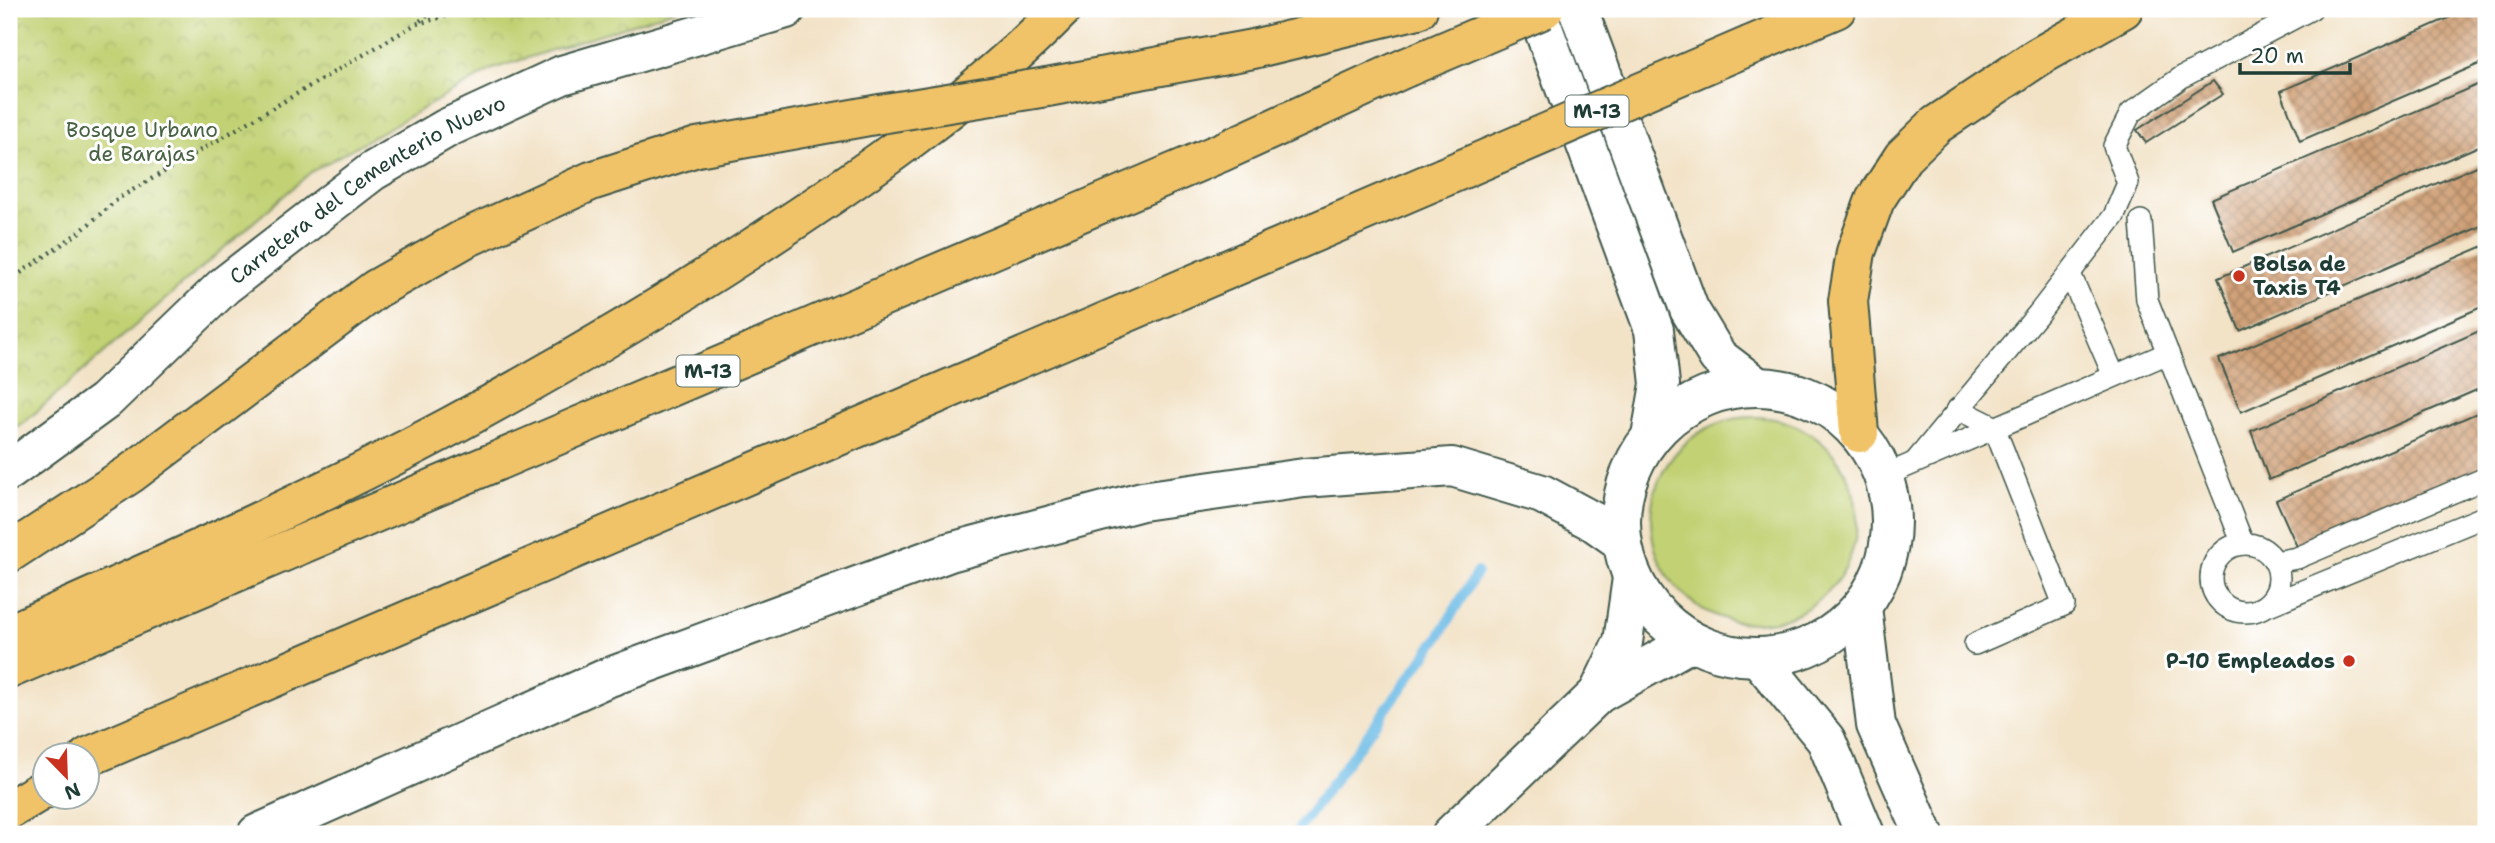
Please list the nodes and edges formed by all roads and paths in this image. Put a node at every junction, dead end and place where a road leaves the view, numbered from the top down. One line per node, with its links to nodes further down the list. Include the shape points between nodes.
1 (436, 9): 12 (path)
2 (473, 9): 12 (path)
3 (786, 9): 24 (street, Carretera del Cementerio Nuevo, via 562,75 447,128 383,165 224,286 105,401)
4 (1062, 9): 34 (highway, via 1026,46 820,204 638,322 449,427 251,525)
5 (1536, 9): 22 (street, via 1654,330 1660,384)
6 (1544, 9): 38 (highway, M-13, bridge, via 1222,152)
7 (1578, 9): 18 (street, via 1689,309 1718,357)
8 (1836, 9): 40 (highway, M-13, bridge)
9 (2123, 9): 21 (highway, via 2038,57 1936,125 1903,157 1875,200 1856,252 1848,301)
10 (2311, 9): 14 (lane, via 2182,77 2131,113 2114,146 2128,183 2114,216)
11 (1402, 13): 29 (highway, bridge, via 1253,49 698,147 591,181 464,239 376,289 130,474)
12 (416, 24): 15 (path, via 119,198 82,231)
13 (2141, 221): 16 (lane, via 2147,300)
14 (2070, 274): 17 (lane); 19 (lane)
15 (9, 281)
16 (2168, 353): 17 (lane); 28 (lane)
17 (2113, 376): 20 (lane)
18 (1756, 386): 21 (street, via 1795,392 1830,408); 22 (street, via 1717,392 1681,409)
19 (1958, 409): 20 (lane); 23 (lane)
20 (1994, 427): 23 (lane); 36 (lane, via 2064,605)
21 (1859, 433): 23 (street)
22 (1651, 436): 27 (street, via 1631,468 1621,503)
23 (1900, 468): 32 (street, via 1884,566)
24 (9, 471)
25 (2486, 478): 30 (lane, via 2297,558)
26 (2486, 516): 33 (lane)
27 (1621, 541): 31 (street); 45 (street, via 1542,494 1452,467 1304,478 1142,502 950,552 604,679)
28 (2243, 544): 30 (lane, via 2255,545); 33 (lane, via 2229,548 2215,563 2213,589 2231,609)
29 (9, 553)
30 (2275, 562): 33 (lane, via 2279,583 2274,596)
31 (1632, 578): 35 (street, via 1647,604); 39 (street, via 1623,642)
32 (1862, 607): 37 (street, via 1816,644); 48 (street, via 1876,725)
33 (2254, 611)
34 (9, 634)
35 (1691, 642): 37 (street, via 1724,654); 39 (street)
36 (1975, 644)
37 (1758, 657): 47 (street, via 1826,740)
38 (9, 669)
39 (1598, 694): 46 (street)
40 (102, 753)
41 (32, 777): 42 (highway)
42 (9, 785)
43 (32, 796): 44 (highway)
44 (9, 810)
45 (257, 834)
46 (1452, 834)
47 (1865, 834)
48 (1924, 834)

